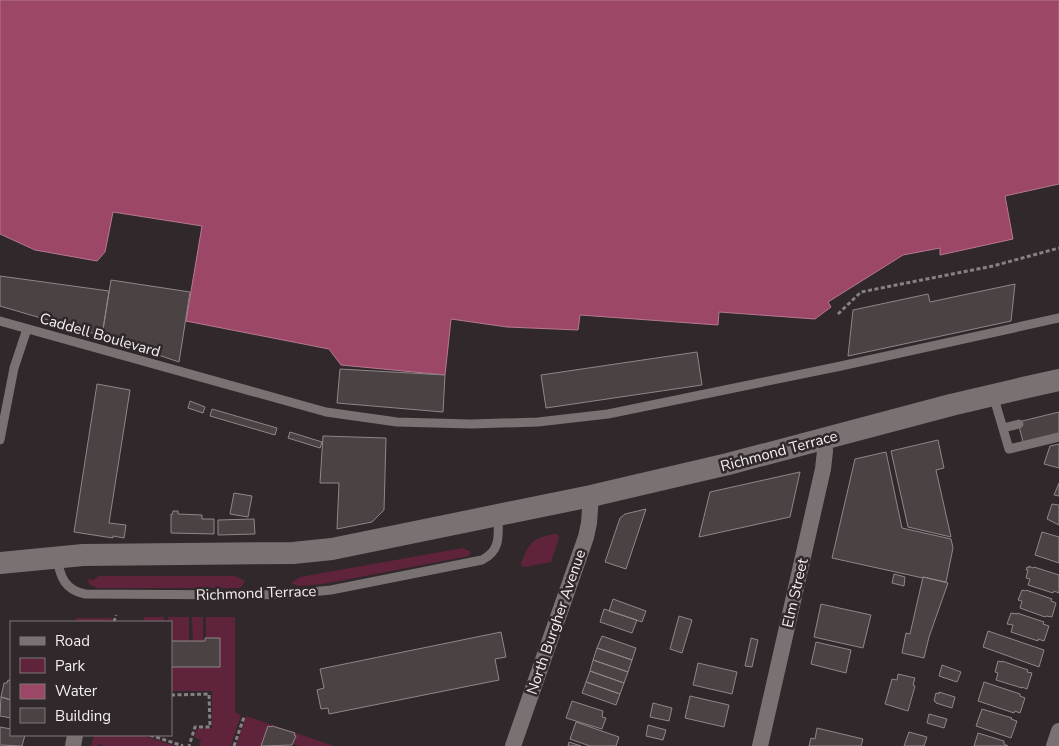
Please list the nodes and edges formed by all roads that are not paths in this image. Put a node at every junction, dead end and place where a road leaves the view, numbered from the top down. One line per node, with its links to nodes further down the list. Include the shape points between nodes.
1 (1059, 318): 3 (lane, Caddell Boulevard, via 608,414 533,422 471,424 397,422 326,412)
2 (0, 321): 3 (lane, Caddell Boulevard)
3 (27, 329): 10 (lane, via 14,368)
4 (1059, 380): 5 (main road, Richmond Terrace)
5 (993, 394): 7 (lane); 9 (main road, Richmond Terrace)
6 (1019, 424): 7 (lane)
7 (1003, 428): 8 (lane, via 1009,449)
8 (1059, 437)
9 (824, 439): 11 (main road, Richmond Terrace); 17 (street, Elm Street, via 823,469)
10 (0, 440)
11 (591, 496): 12 (main road, Richmond Terrace); 16 (street, North Burgher Avenue, via 586,537)
12 (498, 515): 13 (main road, Richmond Terrace, via 310,552 109,554); 13 (lane, Richmond Terrace, via 497,544 482,560 312,592 85,594 65,583)
13 (57, 558): 14 (main road, Richmond Terrace)
14 (0, 563)
15 (1059, 730): 18 (street)
16 (513, 746)
17 (760, 746)
18 (1054, 746)

